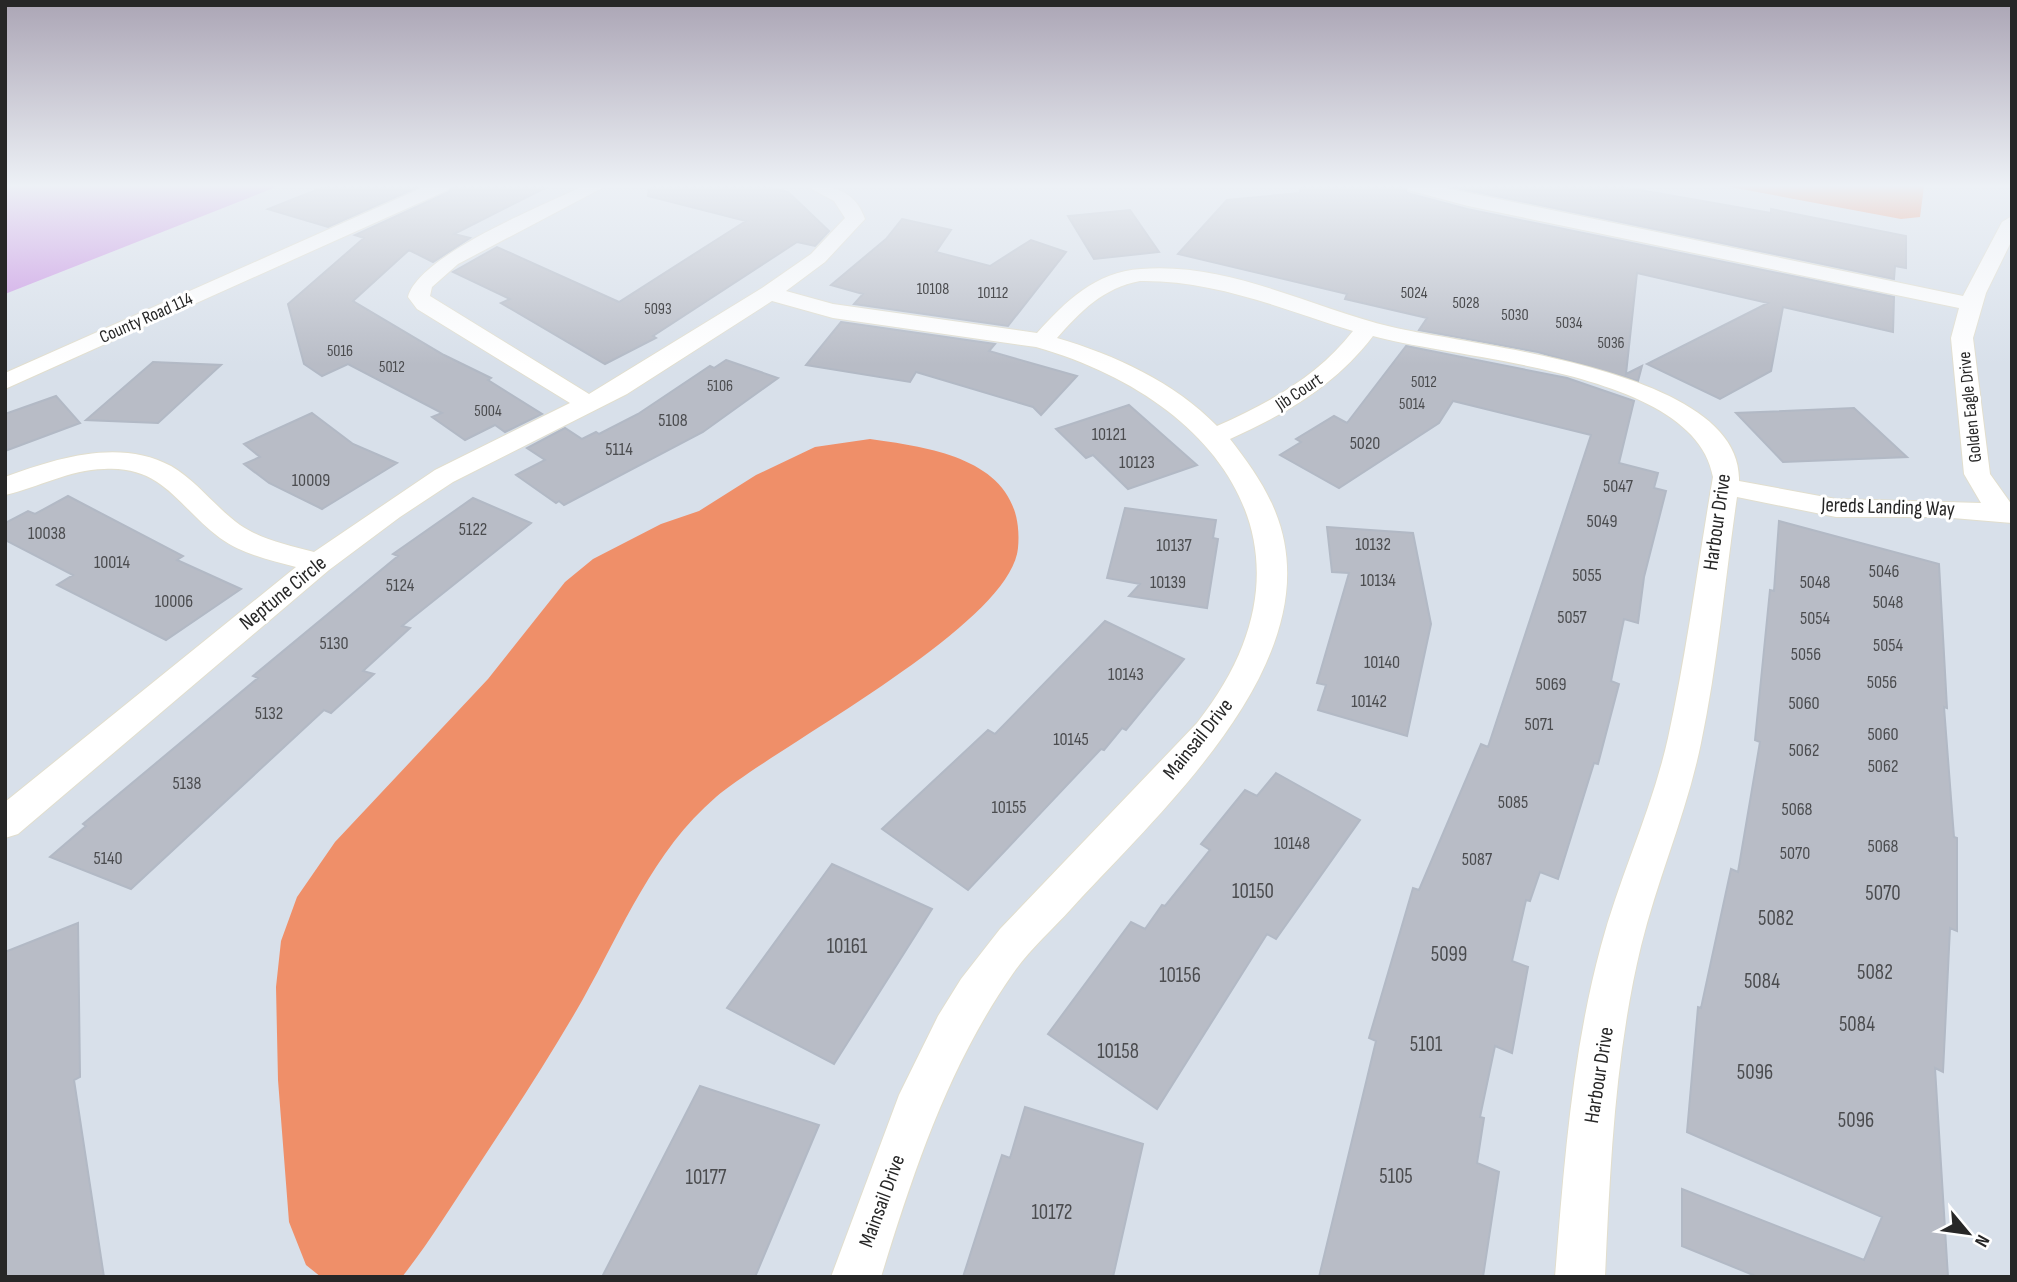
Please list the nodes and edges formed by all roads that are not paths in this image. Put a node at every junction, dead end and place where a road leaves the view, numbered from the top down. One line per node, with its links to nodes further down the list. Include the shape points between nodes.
1 (308, 246): 10 (street, County Road 114)
2 (478, 246): 11 (street, via 451,260 422,285 419,297)
3 (830, 246): 6 (street, Neptune Circle)
4 (1690, 246): 7 (street)
5 (2000, 246): 7 (street, Golden Eagle Drive)
6 (770, 293): 9 (street, Mainsail Drive, via 833,311); 11 (street, Neptune Circle)
7 (1972, 304): 15 (street, Golden Eagle Drive, via 1962,338 1977,474)
8 (1367, 328): 9 (street, Harbour Drive, via 1214,282 1159,274 1123,278 1092,290); 12 (street, Jib Court, via 1339,363 1300,395); 13 (street, Harbour Drive, via 1591,375 1644,393 1674,407 1714,441 1724,459)
9 (1042, 341): 12 (street, Mainsail Drive, via 1103,362 1160,391)
10 (5, 382)
11 (589, 404): 16 (street, Neptune Circle, via 444,476)
12 (1216, 436): 18 (street, Mainsail Drive, via 1259,501 1270,539 1271,581 1265,622 1250,663 1224,712 1201,741 1001,957 966,1010 931,1077 882,1195)
13 (1724, 486): 15 (street, Jereds Landing Way, via 1836,508); 19 (street, Harbour Drive, via 1685,738 1621,946 1600,1057 1588,1143)
14 (5, 487): 16 (street, via 71,465 139,462 161,471 243,540)
15 (2006, 513)
16 (319, 562): 17 (street, Neptune Circle)
17 (5, 823)
18 (856, 1277)
19 (1580, 1277)

